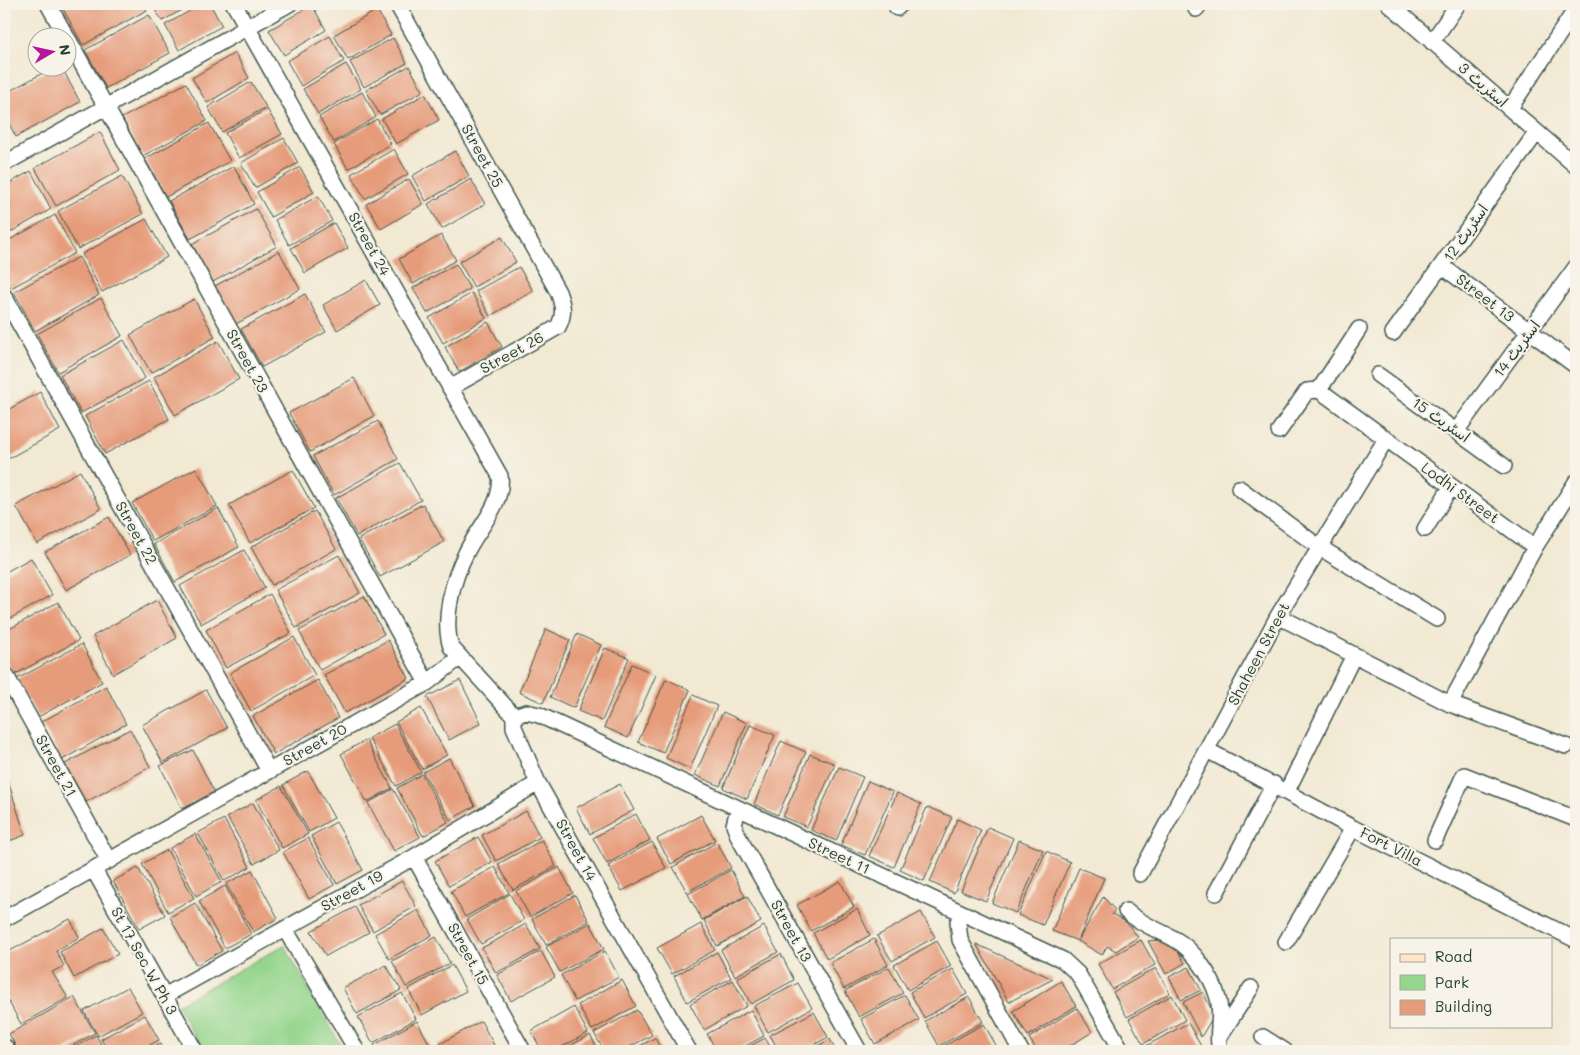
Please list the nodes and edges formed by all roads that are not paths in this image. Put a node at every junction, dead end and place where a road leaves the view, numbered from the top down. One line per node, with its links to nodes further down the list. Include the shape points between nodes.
1 (48, 4): 9 (street, Street 23)
2 (234, 4): 8 (street, Street 24)
3 (289, 4): 8 (street)
4 (397, 4): 20 (street, Street 25, via 558,292)
5 (1390, 4): 10 (street, اسٹریٹ 3)
6 (1458, 4): 10 (street)
7 (1576, 9): 13 (street)
8 (247, 27): 12 (street); 26 (street, Street 24)
9 (61, 28)
10 (1432, 42): 13 (street, اسٹریٹ 3)
11 (78, 58): 12 (street, Street 23)
12 (105, 106): 15 (street); 44 (street, Street 23)
13 (1510, 108): 14 (street, اسٹریٹ 3)
14 (1537, 132): 16 (street, اسٹریٹ 3); 17 (street, اسٹریٹ 12)
15 (4, 164)
16 (1576, 166)
17 (1442, 266): 22 (street, Street 13); 23 (street, اسٹریٹ 12)
18 (1576, 267): 22 (street, اسٹریٹ 14)
19 (4, 296): 49 (street, Street 22)
20 (564, 310): 26 (street, Street 26, via 558,327)
21 (1359, 328): 27 (street)
22 (1530, 332): 24 (street, Street 13); 28 (street, اسٹریٹ 14)
23 (1393, 333)
24 (1576, 366)
25 (1378, 375): 28 (street, اسٹریٹ 15)
26 (450, 388): 42 (street, Street 24, via 500,476 501,484 499,496 466,552 454,586 448,637)
27 (1319, 390): 29 (street, via 1307,390); 30 (street, Lodhi Street)
28 (1457, 430): 31 (street, اسٹریٹ 15)
29 (1279, 431)
30 (1386, 439): 33 (street, Lodhi Street); 37 (street, Shaheen Street)
31 (1504, 466)
32 (1576, 482): 35 (street)
33 (1452, 487): 36 (street); 38 (street, Lodhi Street)
34 (1239, 488): 37 (street)
35 (1570, 503): 38 (street)
36 (1426, 529)
37 (1319, 547): 39 (street, Shaheen Street); 40 (street)
38 (1535, 547): 45 (street)
39 (1278, 616): 41 (street); 48 (street, Shaheen Street)
40 (1437, 619)
41 (1354, 655): 45 (street); 51 (street)
42 (459, 658): 44 (street, Street 20); 46 (street)
43 (4, 672): 57 (street, Street 21)
44 (427, 683): 49 (street, Street 20)
45 (1450, 704): 47 (street)
46 (514, 716): 50 (street, Street 14, via 514,727); 52 (street, Street 11, via 526,712 539,715)
47 (1566, 746)
48 (1207, 750): 51 (street, Fort Villa); 59 (street, Shaheen Street)
49 (269, 771): 57 (street, Street 20)
50 (538, 783): 56 (street, Street 19); 74 (street, Street 14)
51 (1280, 788): 54 (street, Fort Villa); 60 (street)
52 (738, 809): 62 (street, Street 11); 75 (street, Street 13, via 734,825 739,838)
53 (1576, 819): 55 (street, via 1464,774)
54 (1353, 828): 65 (street, Fort Villa); 66 (street)
55 (1435, 840)
56 (414, 857): 64 (street, Street 19); 73 (street, Street 15)
57 (108, 861): 58 (street, Street 20)
58 (94, 870): 63 (street, Street 20); 68 (street, St 17 Sec W Ph 3)
59 (1140, 874)
60 (1216, 893)
61 (1126, 911): 70 (street, via 1138,922 1178,941 1208,972 1221,1012)
62 (962, 913): 76 (street, via 958,922 960,940); 77 (street, Street 11, via 1071,966)
63 (4, 919)
64 (286, 929): 68 (street, Street 19); 72 (street)
65 (1576, 940)
66 (1286, 942)
67 (1251, 988): 70 (street)
68 (164, 996): 71 (street, St 17 Sec W Ph 3)
69 (1263, 1037): 78 (street)
70 (1219, 1045)
71 (195, 1051)
72 (357, 1051)
73 (523, 1051)
74 (689, 1051)
75 (859, 1051)
76 (1021, 1051)
77 (1122, 1051)
78 (1286, 1051)

